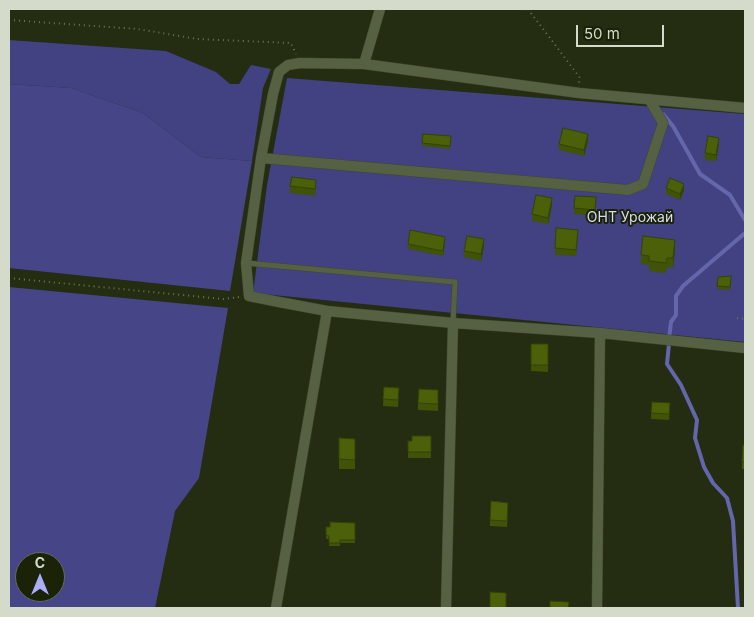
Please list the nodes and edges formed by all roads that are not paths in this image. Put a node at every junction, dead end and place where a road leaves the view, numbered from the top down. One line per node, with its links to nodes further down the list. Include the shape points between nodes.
1 (380, 9): 2 (street)
2 (364, 64): 3 (street); 5 (street, via 300,63 288,65 279,72)
3 (649, 99): 4 (street); 5 (street, via 663,123 643,184 628,190)
4 (745, 108)
5 (261, 158): 6 (street)
6 (246, 263): 7 (street, via 249,296); 8 (lane, via 455,282)
7 (327, 311): 8 (street); 11 (street)
8 (453, 323): 9 (street); 12 (street)
9 (600, 333): 10 (street); 13 (street)
10 (745, 348)
11 (276, 608)
12 (446, 608)
13 (597, 608)

